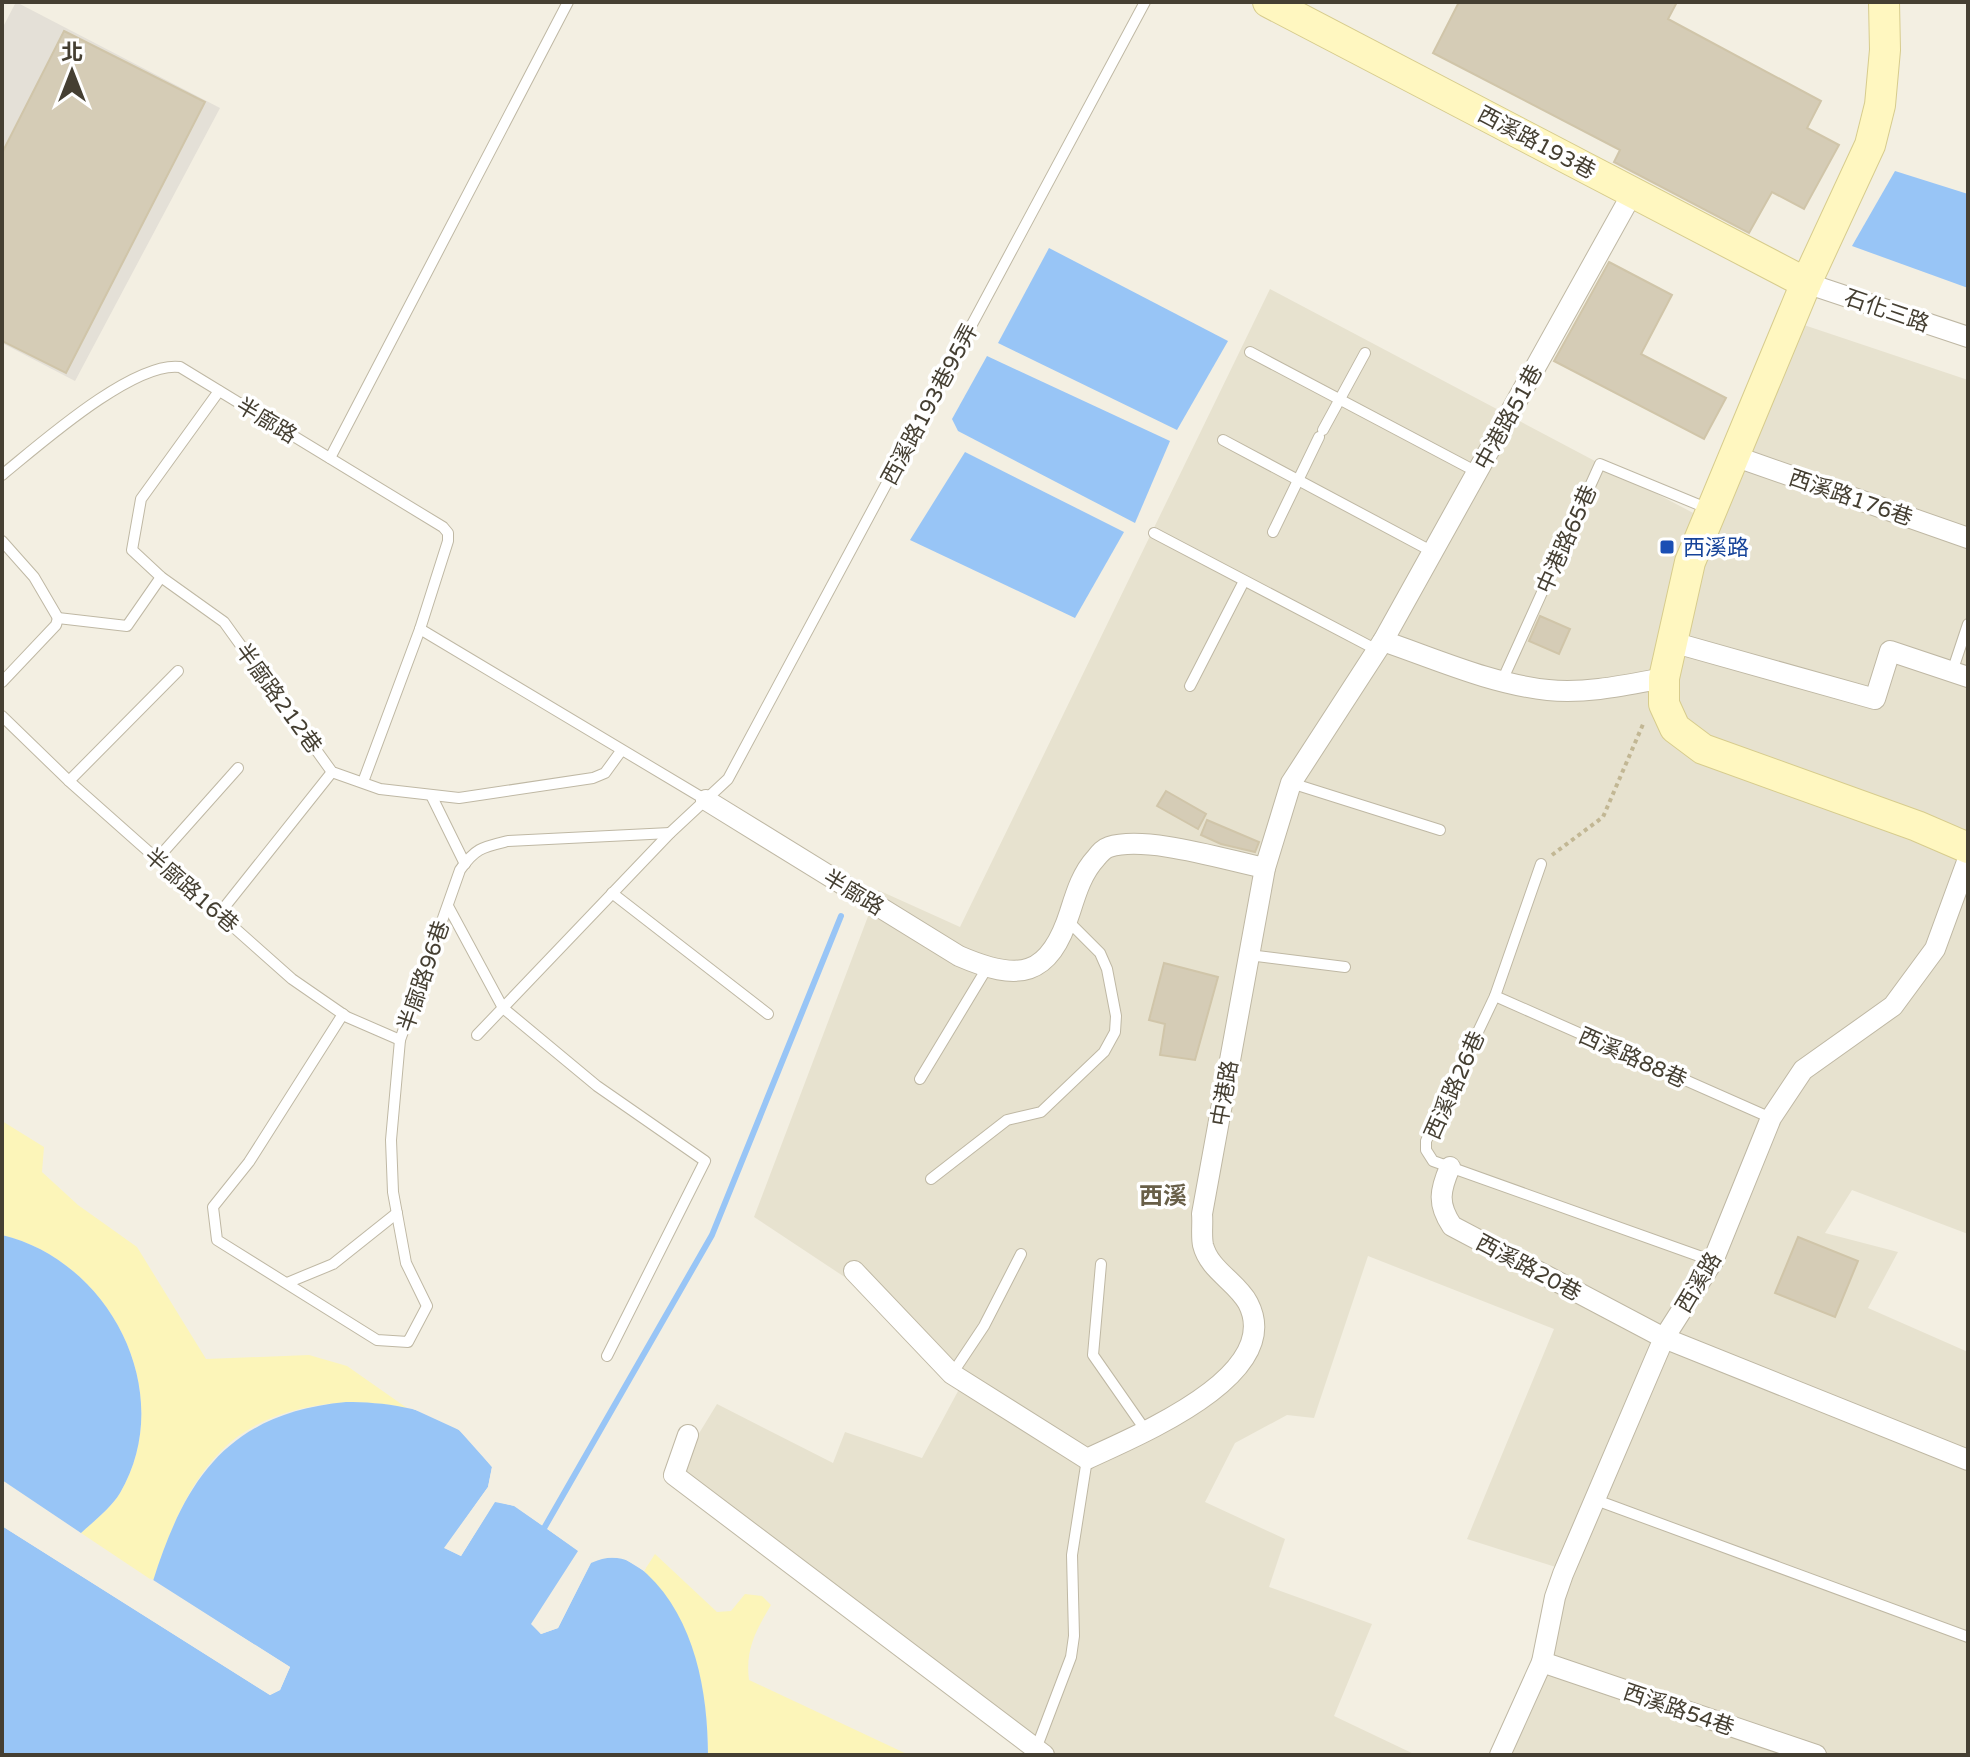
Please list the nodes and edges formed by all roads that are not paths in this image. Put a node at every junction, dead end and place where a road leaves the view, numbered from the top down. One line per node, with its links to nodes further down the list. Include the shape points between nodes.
1 (568, 2): 14 (lane)
2 (1145, 2): 45 (lane, 西溪路193巷95弄, via 728,779)
3 (1268, 2): 5 (street, 西溪路193巷)
4 (1884, 2): 6 (street, via 1880,105 1870,145)
5 (1633, 192): 6 (street, 西溪路193巷); 15 (street, 中港路51巷)
6 (1806, 283): 7 (street, 石化三路); 13 (street)
7 (1968, 337)
8 (1250, 352): 11 (lane)
9 (1365, 353): 11 (lane)
10 (219, 391): 14 (lane, 半廍路); 16 (lane, 半廍路, via 180,367 159,367 72,417); 24 (lane, 半廍路212巷, via 141,499 132,550)
11 (1339, 399): 15 (lane); 17 (lane)
12 (1223, 440): 17 (lane)
13 (1734, 456): 18 (street); 21 (street, 西溪路176巷)
14 (330, 458): 28 (lane, 半廍路, via 448,533)
15 (1477, 472): 23 (street, 中港路51巷)
16 (2, 475)
17 (1298, 480): 19 (lane); 23 (lane)
18 (1711, 510): 29 (street, via 1690,562); 34 (lane, 中港路65巷, via 1600,464)
19 (1273, 532)
20 (1154, 533): 25 (lane)
21 (1968, 538)
22 (2, 541): 26 (lane, via 34,577)
23 (1433, 552): 30 (street, 中港路51巷)
24 (161, 577): 26 (lane, via 127,626); 40 (lane, 半廍路212巷, via 224,622)
25 (1244, 581): 30 (lane); 36 (lane)
26 (58, 618): 35 (lane)
27 (1968, 624): 32 (lane)
28 (420, 629): 38 (lane, 半廍路); 42 (lane, 半廍路)
29 (1672, 642): 32 (street, via 1875,699 1890,651); 33 (street)
30 (1380, 645): 34 (street); 43 (street, 中港路)
31 (178, 671): 41 (lane)
32 (1960, 675)
33 (1664, 678): 34 (street, via 1600,689 1549,690); 48 (street, via 1664,704 1675,728 1703,749)
34 (1502, 681)
35 (2, 682)
36 (1190, 686)
37 (2, 716): 41 (lane, 半廍路16巷)
38 (621, 751): 44 (lane, 半廍路212巷, via 605,773 593,778 459,798); 45 (lane, 半廍路)
39 (238, 768): 49 (lane)
40 (332, 772): 42 (lane, 半廍路212巷); 56 (lane)
41 (69, 781): 49 (lane, 半廍路16巷)
42 (363, 782): 44 (lane, 半廍路212巷)
43 (1291, 783): 46 (lane); 53 (street, 中港路)
44 (432, 797): 51 (lane)
45 (706, 800): 47 (lane); 60 (street, 半廍路, via 959,956)
46 (1440, 830)
47 (670, 833): 51 (lane, via 508,841 472,853); 54 (lane)
48 (1968, 848)
49 (157, 859): 56 (lane, 半廍路16巷)
50 (1968, 859): 68 (street, 西溪路, via 1935,949 1893,1006 1803,1070)
51 (465, 864): 55 (lane, 半廍路96巷)
52 (1541, 864): 61 (lane, 西溪路26巷)
53 (1265, 868): 57 (street, 半廍路, via 1153,845 1106,847 1088,866); 58 (street, 中港路)
54 (612, 893): 62 (lane); 64 (lane)
55 (448, 906): 62 (lane); 66 (lane, 半廍路96巷)
56 (219, 914): 63 (lane, 半廍路16巷, via 292,979)
57 (1067, 920): 60 (street, 半廍路, via 1050,956 1037,967); 70 (lane, via 1100,953 1107,969 1115,1032 1104,1052 1041,1112 1007,1120)
58 (1249, 955): 59 (lane); 80 (street, 中港路, via 1202,1214 1203,1246 1252,1313 1251,1350 1238,1369)
59 (1345, 967)
60 (987, 968): 67 (lane)
61 (1495, 996): 68 (lane, 西溪路88巷); 69 (lane, 西溪路26巷, via 1426,1141 1433,1161)
62 (503, 1008): 65 (lane); 78 (lane, via 597,1086 705,1161)
63 (343, 1014): 66 (lane, 半廍路16巷); 76 (lane, via 249,1162 213,1207 217,1240)
64 (768, 1014)
65 (477, 1035)
66 (400, 1040): 71 (lane, 半廍路96巷, via 391,1140)
67 (920, 1079)
68 (1771, 1118): 73 (street, 西溪路)
69 (1450, 1167): 73 (lane, 西溪路26巷); 77 (street, 西溪路20巷, via 1440,1200 1452,1226)
70 (931, 1179)
71 (397, 1213): 76 (lane, via 333,1264); 76 (lane, 半廍路96巷, via 406,1263 427,1306 408,1342 377,1340)
72 (1021, 1254): 79 (lane)
73 (1713, 1261): 77 (street, 西溪路)
74 (1101, 1264): 80 (lane, via 1093,1355)
75 (854, 1271): 79 (street)
76 (287, 1283)
77 (1664, 1338): 83 (street, 西溪路20巷); 84 (street, 西溪路)
78 (607, 1356)
79 (952, 1374): 82 (street)
80 (1146, 1431): 82 (street, 中港路)
81 (688, 1435): 87 (street, via 674,1475)
82 (1087, 1459): 87 (lane, via 1072,1555 1071,1657)
83 (1968, 1460)
84 (1596, 1500): 85 (lane); 86 (street, 西溪路, via 1555,1597)
85 (1968, 1637)
86 (1542, 1662): 88 (street, 西溪路); 89 (street, 西溪路54巷)
87 (1040, 1752)
88 (1500, 1755)
89 (1816, 1755)

